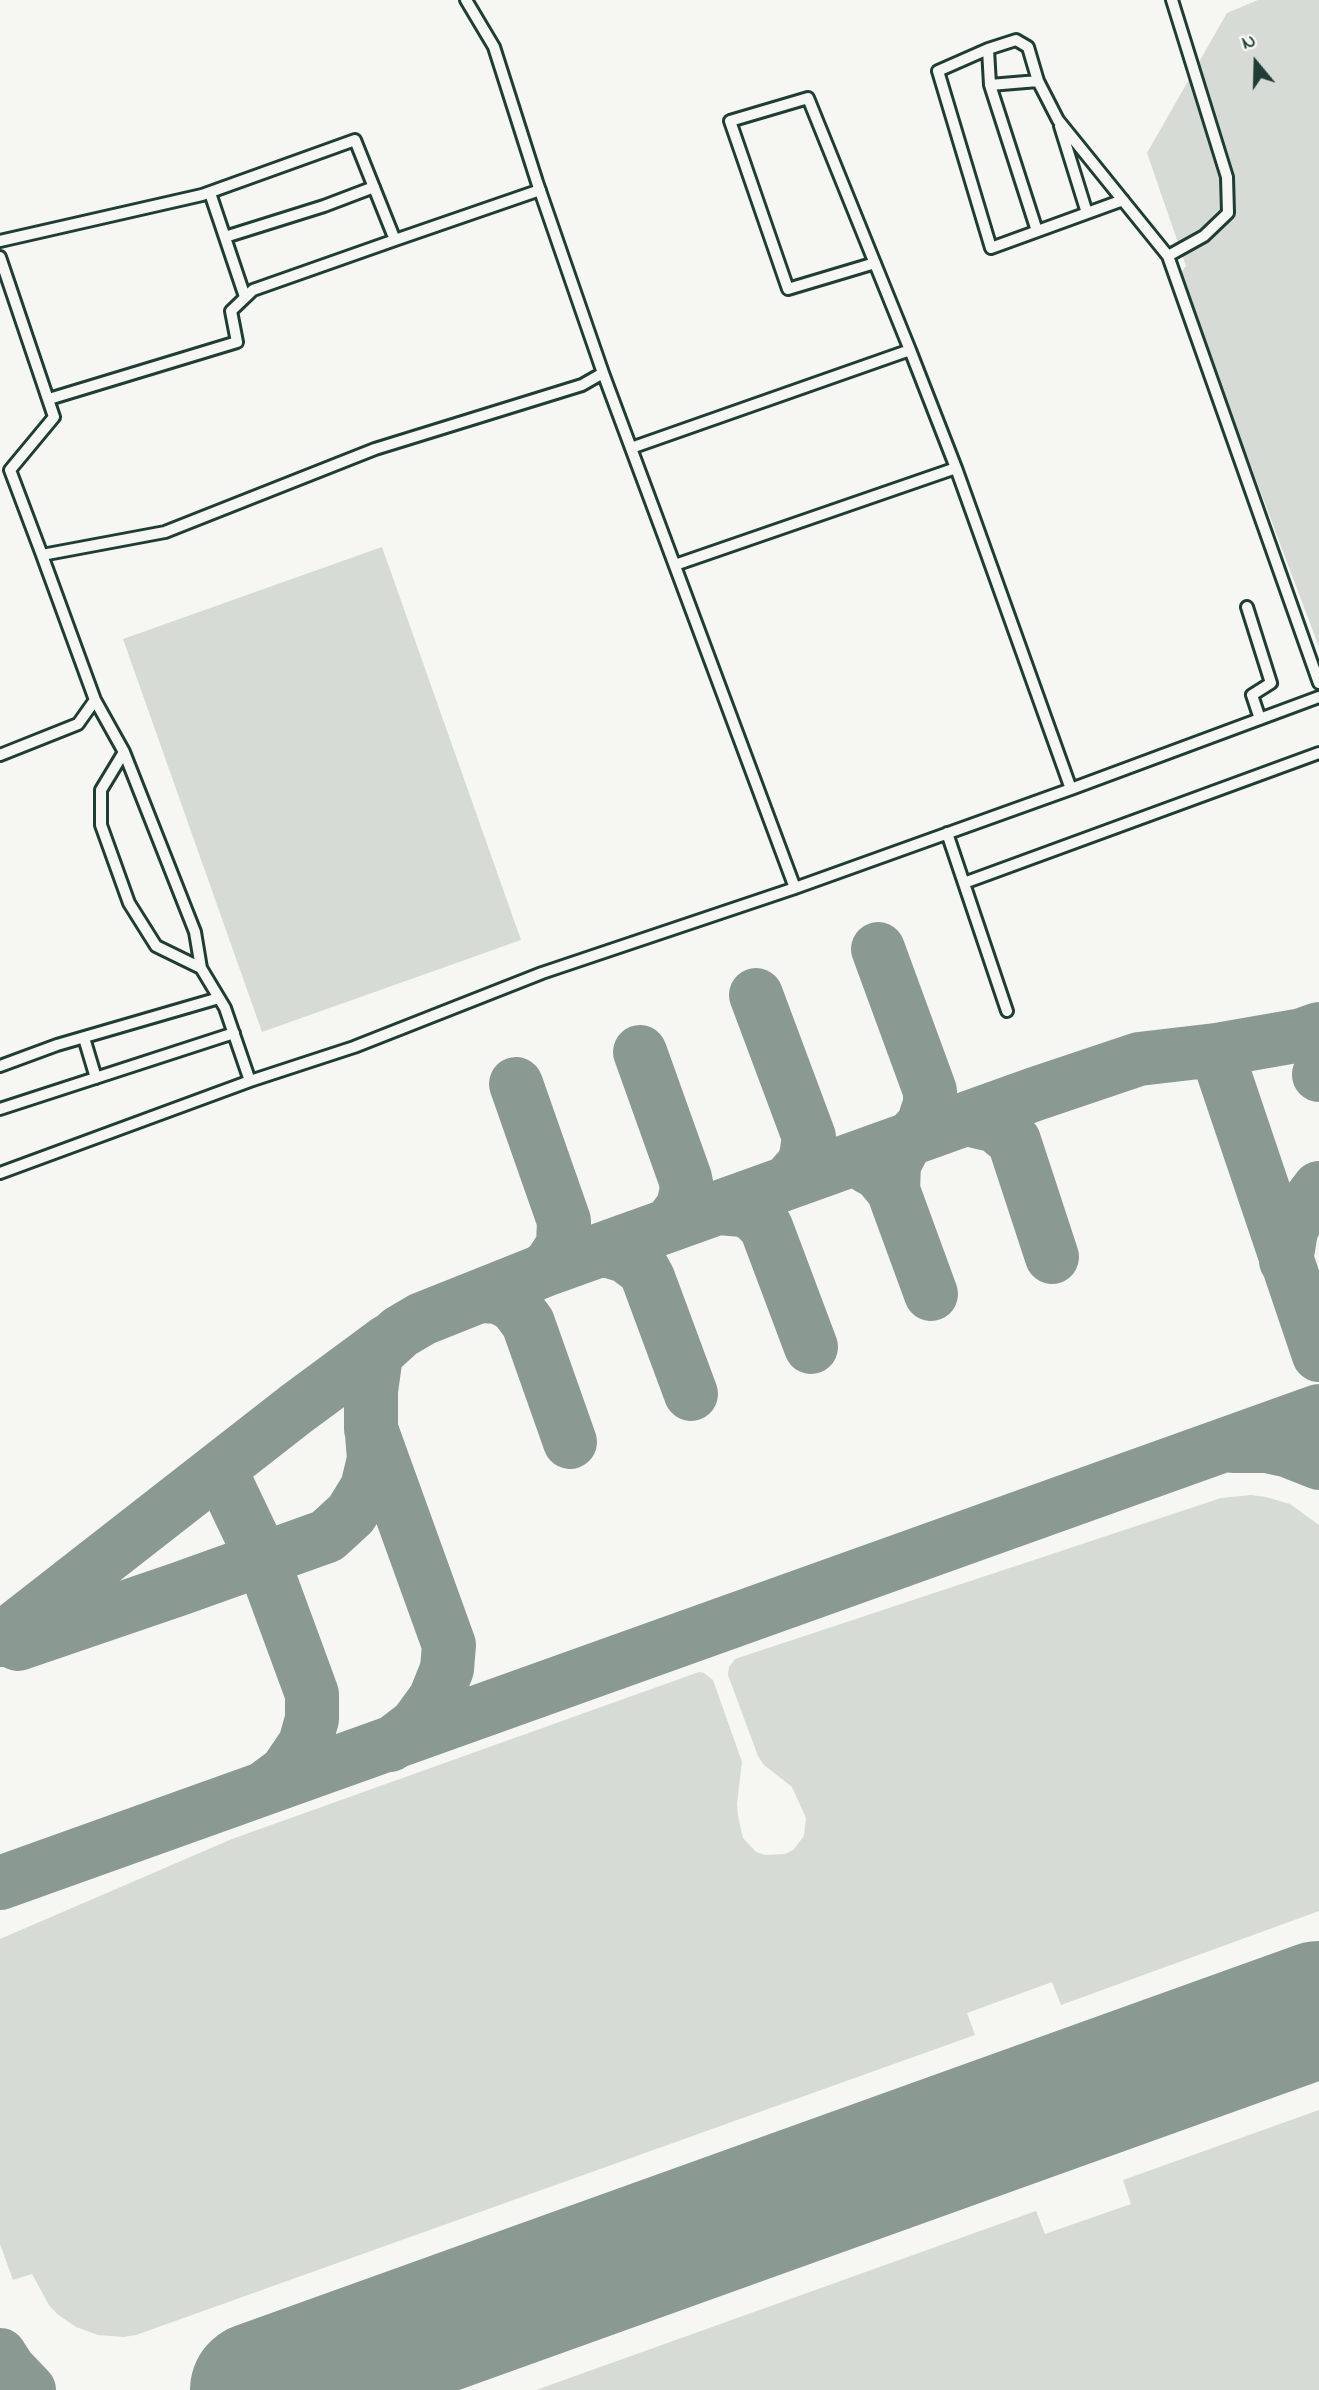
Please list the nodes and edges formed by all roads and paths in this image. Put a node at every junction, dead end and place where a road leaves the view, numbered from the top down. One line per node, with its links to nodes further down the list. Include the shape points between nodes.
1 (466, 0): 8 (lane, via 494,47)
2 (1172, 0): 16 (lane, via 1227,177 1228,213 1204,236)
3 (988, 50): 4 (lane, via 1016,40 1028,47); 5 (lane); 12 (lane, via 938,71 991,248)
4 (1038, 81): 5 (lane); 6 (lane)
5 (990, 85): 12 (lane)
6 (1058, 120): 10 (lane); 11 (lane)
7 (374, 187): 9 (lane, via 355,140); 13 (lane); 14 (lane)
8 (540, 190): 14 (lane); 21 (lane)
9 (209, 193): 13 (lane); 15 (lane)
10 (1123, 200): 11 (lane); 16 (lane)
11 (1087, 213): 12 (lane)
12 (1037, 231)
13 (225, 237): 19 (lane)
14 (395, 240): 19 (lane, via 253,290)
15 (0, 241)
16 (1168, 256): 28 (lane)
17 (0, 257): 22 (lane)
18 (875, 264): 18 (lane, via 808,98 730,121 788,289); 20 (lane)
19 (245, 297): 22 (lane, via 231,311 237,342)
20 (910, 350): 23 (lane); 24 (lane)
21 (603, 373): 23 (lane); 25 (lane, via 582,385 375,449 165,532)
22 (49, 399): 25 (lane, via 54,417 10,470)
23 (631, 449): 26 (lane)
24 (956, 468): 26 (lane); 35 (lane)
25 (42, 555): 30 (lane)
26 (675, 565): 38 (lane)
27 (1247, 607): 31 (lane, via 1272,683 1252,695)
28 (1319, 683)
29 (1319, 696): 31 (lane)
30 (95, 700): 32 (lane); 34 (lane, via 78,724)
31 (1260, 719): 35 (lane)
32 (124, 752): 39 (lane, via 195,932); 39 (lane, via 102,790 101,825 129,903 156,946)
33 (1319, 753): 37 (lane)
34 (0, 755)
35 (1071, 789): 36 (lane)
36 (947, 834): 37 (lane); 38 (lane)
37 (964, 883): 41 (lane)
38 (795, 888): 46 (lane, via 542,973 354,1047)
39 (201, 968): 40 (lane)
40 (219, 998): 42 (lane); 43 (lane)
41 (1007, 1011)
42 (233, 1033): 45 (lane); 46 (lane)
43 (84, 1038): 44 (lane); 45 (lane)
44 (0, 1066)
45 (96, 1078): 47 (lane)
46 (250, 1081): 48 (lane)
47 (0, 1109)
48 (0, 1173)

